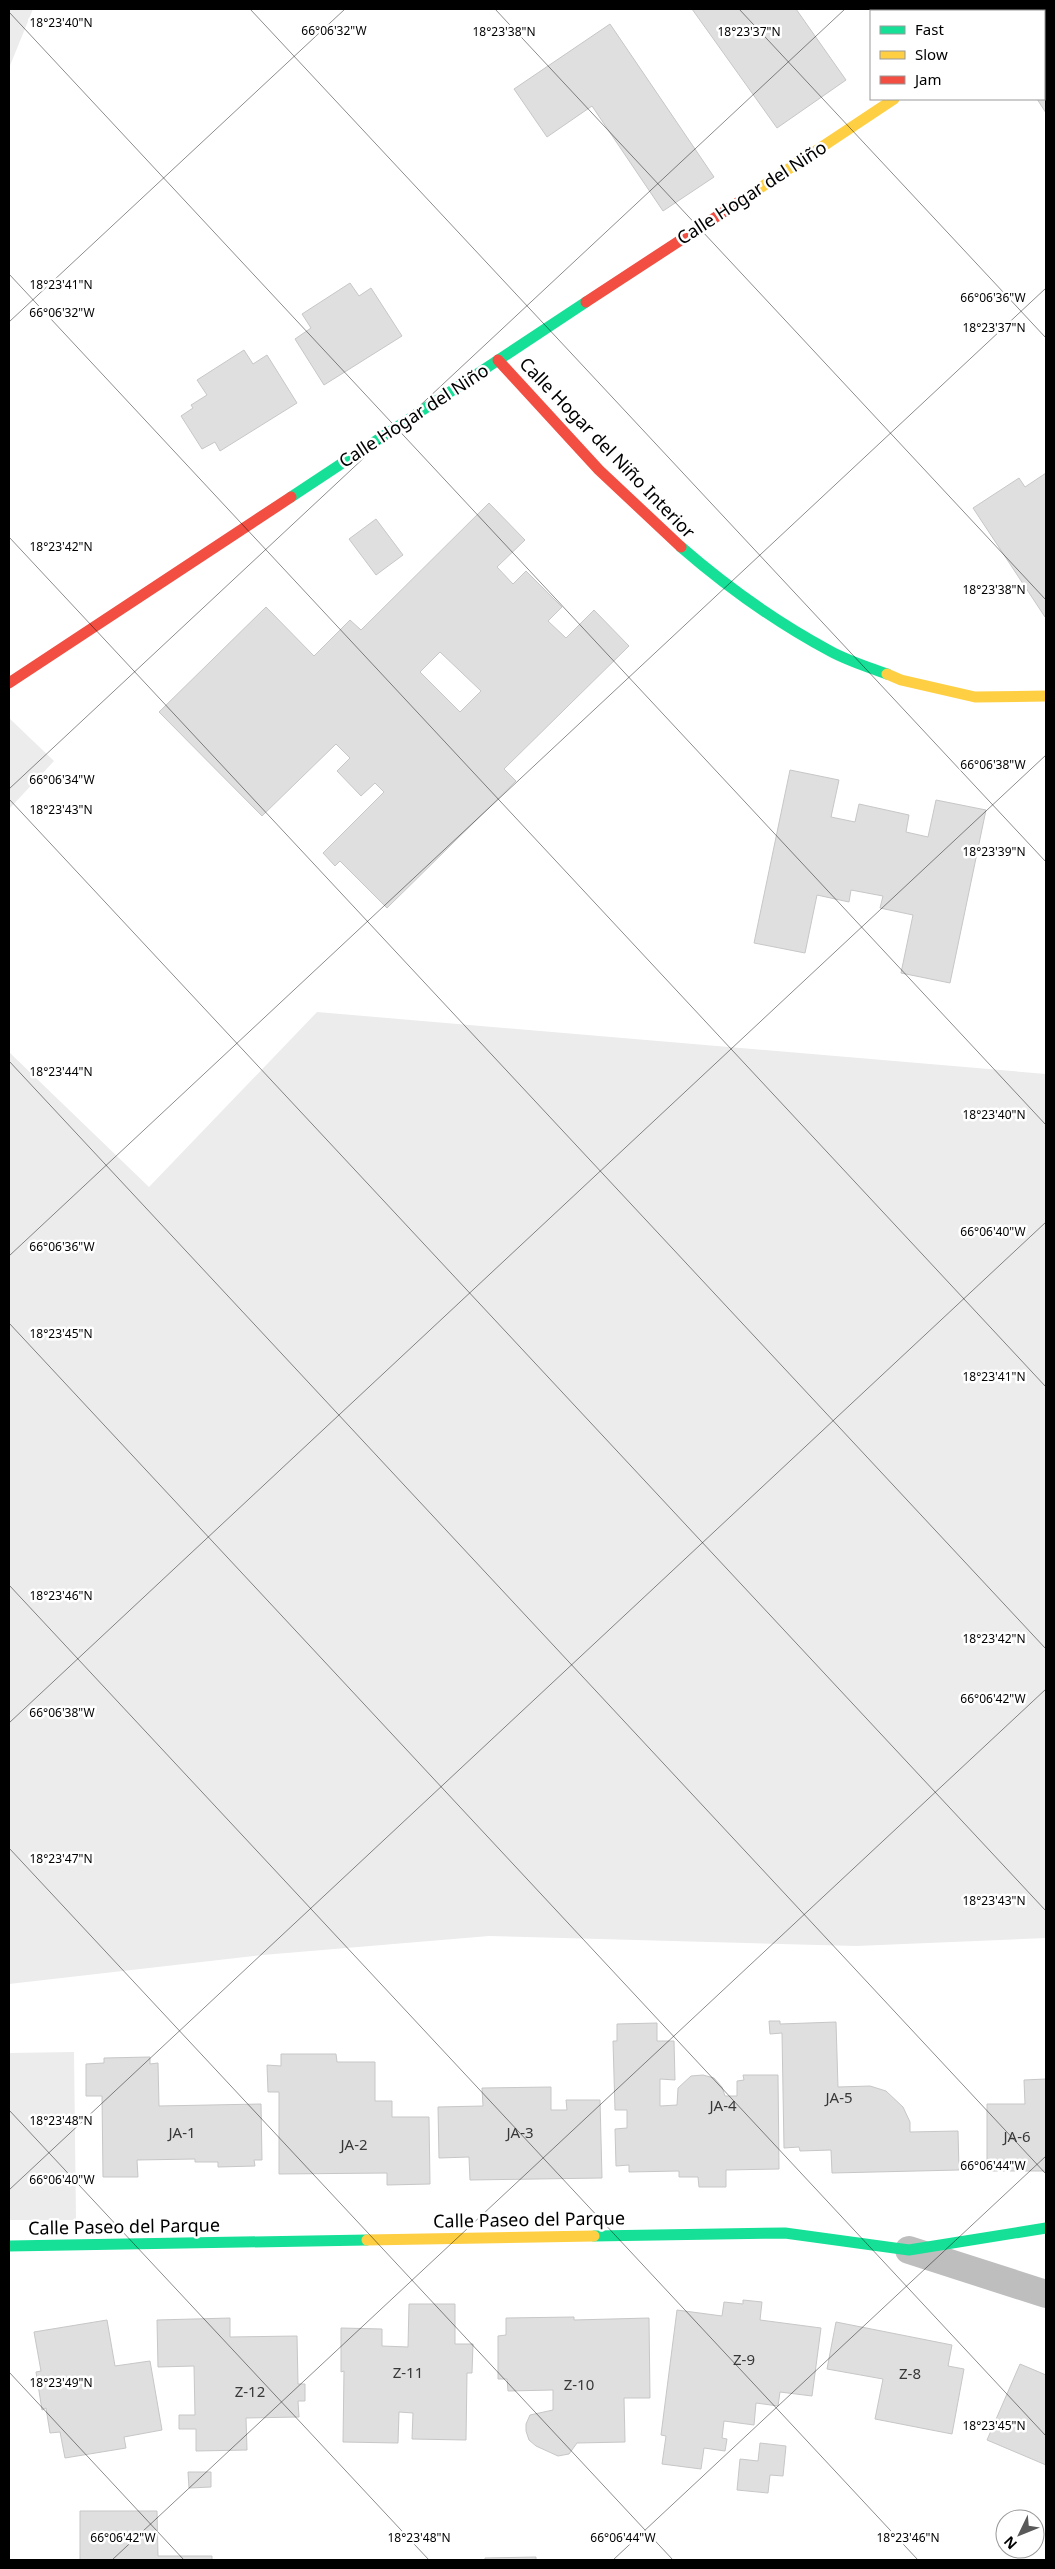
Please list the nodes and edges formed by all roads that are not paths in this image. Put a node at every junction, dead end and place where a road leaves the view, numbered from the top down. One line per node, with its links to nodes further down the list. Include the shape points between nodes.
1 (892, 100): 2 (street, Calle Hogar del Niño)
2 (498, 360): 3 (street, Calle Hogar del Niño); 4 (street, Calle Hogar del Niño Interior, via 589,459 671,541 744,599 821,647 883,675 976,697)
3 (9, 683)
4 (1046, 696)
5 (1046, 2228): 7 (street, Calle Paseo del Parque)
6 (9, 2246): 7 (street, Calle Paseo del Parque, via 785,2233)
7 (909, 2250): 8 (street)
8 (1046, 2294)

